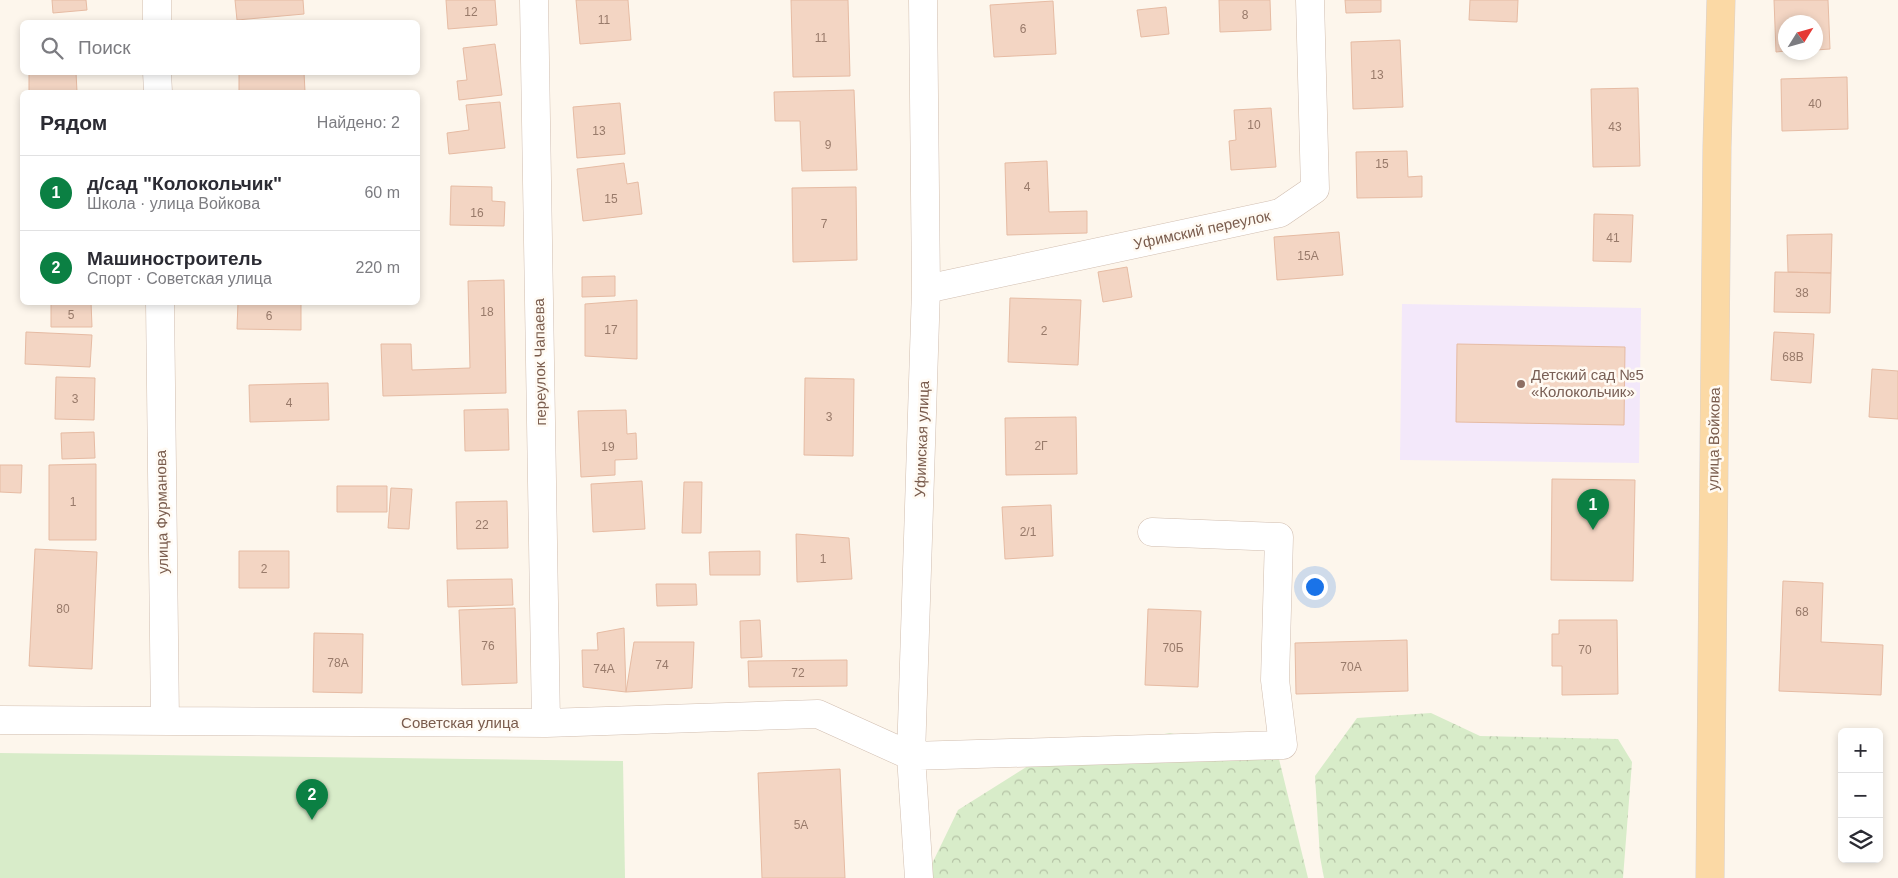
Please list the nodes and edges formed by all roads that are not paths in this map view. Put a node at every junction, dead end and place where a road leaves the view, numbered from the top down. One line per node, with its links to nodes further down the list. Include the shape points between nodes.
1 (157, 0): 6 (street)
2 (534, 0): 14 (street, переулок Чапаева)
3 (923, 0): 9 (street, Уфимская улица)
4 (1310, 0): 9 (street, Уфимский переулок, via 1315,189 1280,214)
5 (1721, 0): 16 (main road, улица Войкова)
6 (157, 20)
7 (158, 75): 8 (street)
8 (158, 90)
9 (926, 290): 15 (street, Уфимская улица)
10 (160, 305): 13 (street, улица Фурманова)
11 (1152, 532): 15 (street, via 1279,537 1275,680 1283,745)
12 (0, 720): 13 (street, Советская улица)
13 (165, 721): 14 (street, Советская улица)
14 (546, 723): 15 (street, Советская улица, via 818,714)
15 (912, 756): 17 (street, Уфимская улица)
16 (1709, 821): 18 (main road); 19 (main road, улица Войкова)
17 (919, 878)
18 (1692, 878)
19 (1710, 878)

